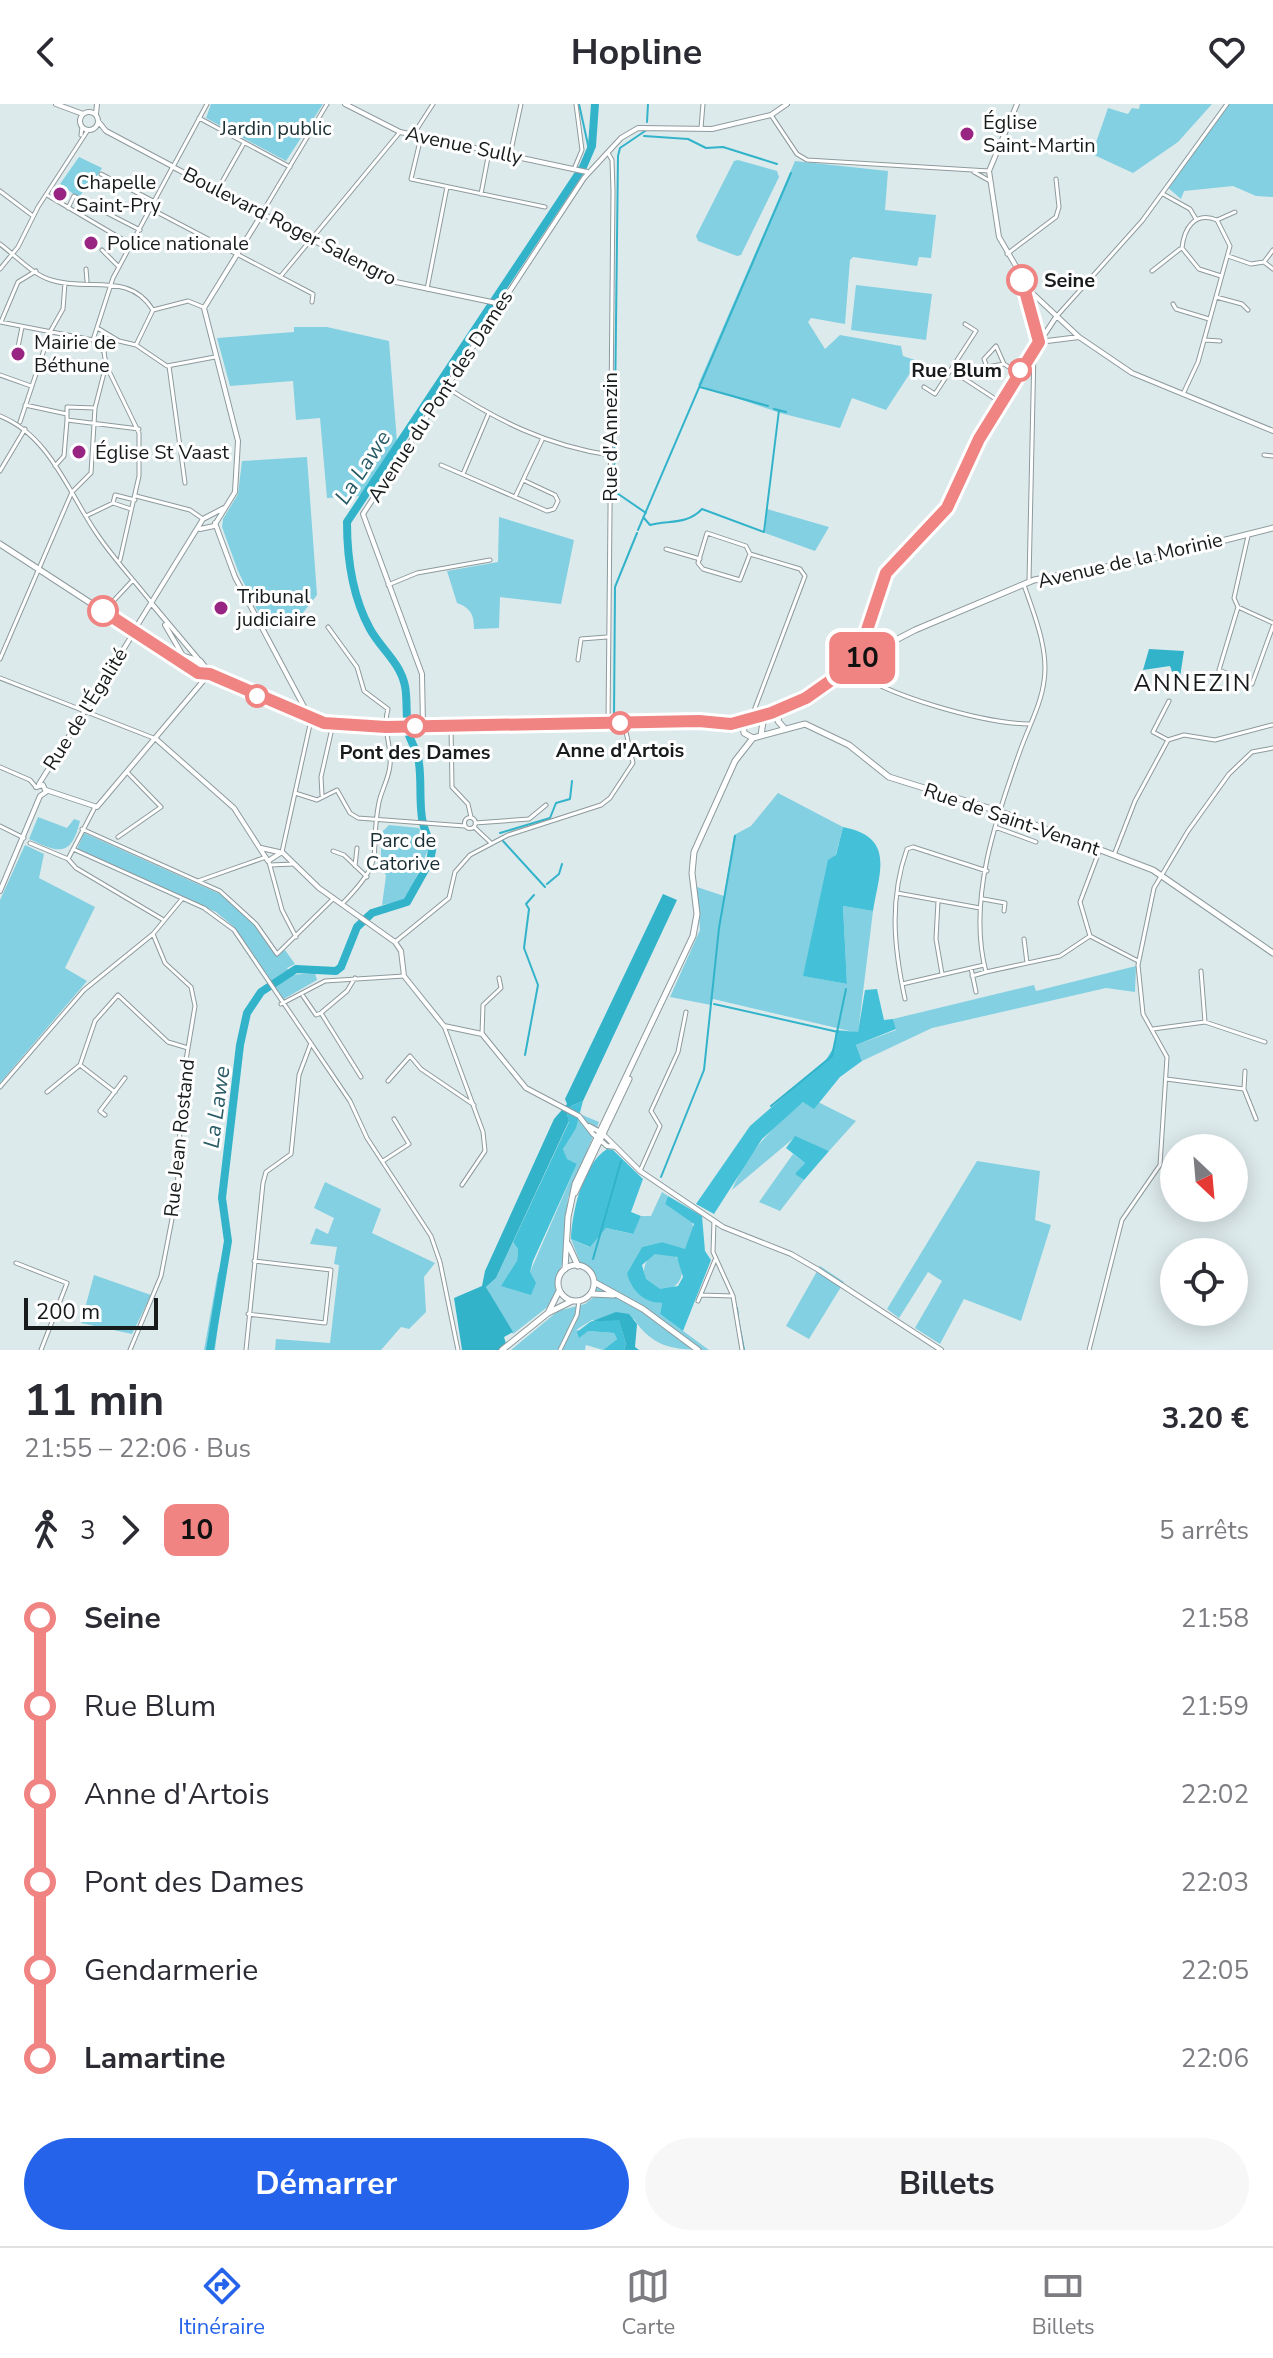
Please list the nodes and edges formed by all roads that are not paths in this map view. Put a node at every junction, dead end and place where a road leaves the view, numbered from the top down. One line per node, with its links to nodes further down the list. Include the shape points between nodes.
1 (56, 104): 14 (street)
2 (97, 104): 13 (street); 17 (street)
3 (207, 104): 16 (street)
4 (327, 104): 31 (street)
5 (345, 104): 22 (street, Avenue Sully)
6 (433, 104): 23 (street)
7 (521, 104): 29 (street)
8 (576, 104): 32 (street, via 582,150)
9 (703, 104): 20 (street)
10 (787, 104): 15 (street)
11 (1017, 104): 36 (street)
12 (1227, 104): 42 (street)
13 (86, 113): 14 (street); 17 (street); 18 (street)
14 (74, 114): 18 (street)
15 (771, 115): 20 (street, Avenue du Pont des Dames); 34 (street, via 797,154 807,160)
16 (199, 118): 26 (street); 30 (street)
17 (97, 119): 19 (street); 21 (street)
18 (81, 125): 19 (street); 25 (street)
19 (91, 130): 21 (street); 25 (street)
20 (701, 130): 28 (street, Avenue du Pont des Dames, via 638,128)
21 (106, 131): 30 (street, Boulevard Roger Salengro)
22 (400, 132): 23 (street, Avenue Sully); 54 (street)
23 (413, 135): 24 (street, Avenue Sully)
24 (421, 137): 27 (street, Avenue Sully); 38 (street, via 411,179)
25 (81, 139): 43 (street)
26 (244, 143): 31 (street); 39 (street)
27 (489, 152): 29 (street, Avenue Sully); 41 (street)
28 (607, 152): 33 (street, Avenue du Pont des Dames); 128 (street, Rue d'Annezin, via 613,191)
29 (510, 156): 32 (street, Avenue Sully)
30 (173, 167): 39 (street, Boulevard Roger Salengro); 44 (street)
31 (290, 167): 49 (street)
32 (575, 170): 33 (street, Avenue Sully)
33 (586, 172): 82 (street, Avenue du Pont des Dames)
34 (974, 172): 36 (street); 36 (street)
35 (101, 174): 44 (street)
36 (989, 176): 62 (street)
37 (1056, 179): 62 (street, via 1056,217)
38 (447, 187): 41 (street); 79 (street)
39 (218, 189): 49 (street, Boulevard Roger Salengro)
40 (0, 191): 50 (street)
41 (481, 194): 45 (street)
42 (1163, 194): 51 (street, via 1190,209); 87 (street)
43 (47, 195): 46 (street); 50 (street)
44 (155, 202): 47 (street)
45 (545, 207)
46 (67, 209): 53 (street, via 74,196); 56 (street)
47 (151, 209): 53 (street); 61 (street)
48 (1235, 212): 52 (street)
49 (262, 213): 54 (street, Boulevard Roger Salengro); 61 (street)
50 (33, 216): 60 (street)
51 (1196, 219): 52 (street); 57 (street, via 1183,235)
52 (1217, 220): 63 (street, via 1228,239)
53 (140, 230): 56 (street)
54 (311, 239): 73 (street); 79 (street, Boulevard Roger Salengro, via 391,281)
55 (0, 244): 60 (street)
56 (132, 245): 65 (street)
57 (1182, 248): 70 (street); 72 (street, via 1199,269)
58 (102, 250): 65 (street)
59 (1273, 250): 64 (street)
60 (13, 253): 66 (street); 69 (street)
61 (237, 254): 73 (street); 84 (street)
62 (1007, 254): 74 (street)
63 (1228, 256): 64 (street, via 1251,264); 72 (street)
64 (1264, 262): 68 (street)
65 (119, 267): 78 (street)
66 (0, 269)
67 (86, 269): 77 (street)
68 (1273, 269)
69 (36, 270): 75 (street); 76 (street)
70 (1152, 271)
71 (13, 275): 75 (street)
72 (1221, 276): 80 (street)
73 (280, 277): 81 (street, via 313,294)
74 (1023, 281): 87 (street); 100 (street)
75 (18, 282): 89 (street)
76 (65, 283): 77 (street); 94 (street, via 63,309)
77 (87, 283): 78 (street)
78 (111, 285): 85 (street, via 138,293); 92 (street)
79 (427, 289): 82 (street, Boulevard Roger Salengro)
80 (1216, 297): 86 (street); 88 (street)
81 (312, 302)
82 (500, 304): 112 (street, Avenue du Pont des Dames)
83 (1173, 304): 88 (street)
84 (204, 308): 85 (street, via 192,301); 104 (street)
85 (153, 310): 101 (street)
86 (1248, 310)
87 (1056, 317): 93 (street); 100 (street)
88 (1209, 319): 98 (street)
89 (0, 322): 91 (street)
90 (965, 324): 108 (street, via 976,331)
91 (22, 326): 94 (street); 102 (street)
92 (99, 329): 97 (street); 101 (street)
93 (1071, 330): 95 (street); 96 (street)
94 (50, 332): 97 (street); 111 (street)
95 (1079, 337): 96 (street); 114 (street, via 1132,373)
96 (1070, 338): 100 (street)
97 (93, 340): 106 (street)
98 (1204, 340): 99 (street); 114 (street)
99 (1220, 341)
100 (1039, 342): 103 (street)
101 (136, 345): 107 (street)
102 (18, 347)
103 (1034, 350): 109 (street); 158 (street)
104 (216, 356): 107 (street); 141 (street, via 238,438 236,484)
105 (1004, 364): 105 (street, via 996,346 984,359 987,367); 109 (street)
106 (106, 365): 117 (street); 125 (street)
107 (169, 366): 136 (street)
108 (951, 370): 113 (street, via 935,394); 115 (street)
109 (1018, 373): 115 (street)
110 (0, 375): 111 (street)
111 (31, 386): 116 (street)
112 (446, 387): 119 (street); 159 (street, Avenue du Pont des Dames, via 362,517)
113 (924, 387)
114 (1183, 394): 126 (street)
115 (1000, 402): 168 (street, via 947,508 886,573)
116 (25, 405): 118 (street); 123 (street)
117 (95, 408): 118 (street, via 67,407); 122 (street)
118 (67, 414): 121 (street)
119 (488, 415): 127 (street); 134 (street)
120 (0, 416): 123 (street)
121 (67, 420): 122 (street); 132 (street, via 64,456)
122 (94, 421): 125 (street); 137 (street, via 91,473)
123 (19, 424): 124 (street)
124 (25, 429): 132 (street); 133 (street)
125 (139, 429): 139 (street)
126 (1273, 431)
127 (542, 440): 128 (street); 135 (street)
128 (610, 455): 167 (street, Rue d'Annezin)
129 (1264, 455): 130 (street)
130 (1273, 456)
131 (441, 465): 134 (street)
132 (55, 466): 137 (street)
133 (0, 471)
134 (463, 475): 138 (street)
135 (523, 480): 138 (street); 138 (street, via 555,495 556,505 547,511)
136 (185, 483)
137 (72, 492): 144 (street); 156 (street)
138 (515, 497)
139 (136, 498): 140 (street, via 115,495); 142 (street); 145 (street, via 177,506)
140 (113, 503): 142 (street); 144 (street)
141 (227, 507): 143 (street); 146 (street)
142 (133, 510): 154 (street)
143 (209, 515): 145 (street); 146 (street)
144 (86, 516): 154 (street)
145 (203, 520): 146 (street); 148 (street, Rue de l'Égalité)
146 (212, 525): 148 (street); 185 (street)
147 (1273, 528): 149 (main road, Avenue de la Morinie)
148 (200, 529): 160 (street, Rue de l'Égalité)
149 (1249, 533): 158 (main road, Avenue de la Morinie); 161 (street, via 1234,598)
150 (0, 544): 156 (main road)
151 (666, 549): 153 (street)
152 (750, 554): 153 (street, via 740,580 703,569); 153 (street, via 746,546 707,533); 184 (street, via 804,571)
153 (700, 559)
154 (120, 560): 157 (street)
155 (490, 560): 159 (street, via 417,573)
156 (39, 569): 162 (main road); 172 (street)
157 (133, 580): 160 (street); 162 (street)
158 (1026, 584): 170 (main road, Avenue de la Morinie); 191 (street, via 1045,666 1044,685)
159 (388, 585): 193 (street, Avenue du Pont des Dames, via 422,674)
160 (152, 604): 163 (street); 166 (street, Rue de l'Égalité)
161 (1238, 607): 164 (street); 164 (street, via 1219,670 1252,684)
162 (104, 611): 166 (main road)
163 (158, 612): 171 (street); 175 (street)
164 (1273, 625)
165 (328, 627): 196 (street, via 354,661 364,691 388,709)
166 (134, 632): 169 (main road); 182 (street, Rue de l'Égalité)
167 (609, 637): 173 (street, via 581,639); 188 (street, Rue d'Annezin)
168 (862, 645): 170 (street); 174 (street)
169 (164, 651): 171 (main road); 177 (main road)
170 (867, 655): 174 (main road, Avenue de la Morinie)
171 (183, 656): 175 (main road); 177 (street)
172 (0, 659)
173 (578, 660)
174 (860, 660): 176 (main road, Avenue de la Morinie)
175 (200, 661): 178 (main road)
176 (849, 667): 181 (main road, Avenue de la Morinie, via 806,698); 191 (street, via 947,709)
177 (190, 669): 178 (main road)
178 (210, 674): 185 (main road); 201 (street)
179 (0, 678): 182 (street)
180 (1169, 701): 202 (street, via 1153,732)
181 (780, 709): 183 (main road, Avenue de la Morinie); 197 (main road)
182 (84, 711): 201 (street); 207 (street, Rue de l'Égalité)
183 (771, 713): 184 (main road); 190 (main road)
184 (754, 716): 186 (main road); 190 (main road)
185 (311, 720): 187 (main road); 209 (street)
186 (743, 722): 189 (main road); 198 (main road)
187 (333, 724): 196 (main road); 211 (street)
188 (608, 724): 194 (main road); 195 (main road)
189 (731, 724): 195 (main road); 198 (main road)
190 (764, 724): 197 (main road, Rue de Saint-Venant); 199 (main road)
191 (1029, 724): 214 (street)
192 (1272, 725): 202 (street, via 1215,740 1184,735)
193 (423, 726): 194 (main road); 196 (main road)
194 (451, 726): 215 (street, via 452,787 468,804)
195 (624, 726): 224 (street, via 633,763 606,803)
196 (386, 727): 216 (street, via 391,763)
197 (782, 729): 199 (main road, Rue de Saint-Venant); 214 (main road, Rue de Saint-Venant, via 799,724 817,728 889,777)
198 (744, 733): 200 (main road); 203 (main road)
199 (761, 735): 200 (main road)
200 (753, 738): 203 (main road)
201 (156, 739): 206 (street); 228 (street, via 234,808)
202 (1168, 740): 233 (street)
203 (743, 747): 283 (main road, via 694,852 693,936)
204 (1273, 748): 239 (street, via 1244,757)
205 (0, 767): 207 (street)
206 (127, 772): 213 (street); 222 (street, via 161,807)
207 (38, 786): 208 (street); 210 (street)
208 (46, 790): 210 (street); 213 (street)
209 (295, 793): 211 (street); 232 (street)
210 (40, 796): 223 (street)
211 (322, 797): 216 (street, via 337,790 353,816)
212 (546, 805): 217 (street, via 529,819)
213 (94, 809): 221 (street)
214 (998, 811): 220 (street); 230 (main road, Rue de Saint-Venant)
215 (471, 817): 217 (street); 219 (street, via 464,820)
216 (377, 820): 219 (street); 240 (street, via 378,849)
217 (474, 825): 219 (street); 224 (street)
218 (0, 826): 223 (street)
219 (465, 826)
220 (995, 827): 225 (street); 238 (street)
221 (81, 831): 227 (street); 241 (street)
222 (118, 837)
223 (24, 838): 242 (street)
224 (490, 842): 256 (street, via 460,863 449,898)
225 (1036, 842)
226 (30, 843): 234 (street)
227 (74, 847): 234 (street); 245 (street)
228 (261, 848): 232 (street); 235 (street)
229 (357, 848): 237 (street)
230 (1100, 849): 233 (main road, Rue de Saint-Venant); 253 (street, via 1080,902)
231 (333, 851): 237 (street)
232 (282, 852): 235 (street); 236 (street)
233 (1114, 855): 239 (main road, Rue de Saint-Venant)
234 (68, 859): 251 (street)
235 (268, 861): 236 (street); 241 (street); 254 (street)
236 (294, 864): 244 (street)
237 (355, 866): 240 (street)
238 (987, 872): 243 (street, via 913,847 907,849); 246 (street)
239 (1160, 874): 257 (main road, Rue de Saint-Venant); 259 (street)
240 (367, 877): 248 (street)
241 (198, 881): 254 (street, via 231,899 277,954)
242 (0, 891)
243 (897, 893): 247 (street); 269 (street, via 894,941)
244 (334, 898): 248 (street); 254 (street)
245 (182, 899): 251 (street); 273 (street, via 234,930)
246 (983, 899): 249 (street); 250 (street, via 1005,903)
247 (938, 901): 249 (street); 264 (street, via 936,939)
248 (342, 904): 256 (street)
249 (980, 908): 260 (street)
250 (1004, 911)
251 (162, 919): 252 (street)
252 (153, 934): 282 (street, Rue Jean Rostand, via 165,963 194,991); 290 (street, via 84,990)
253 (1090, 936): 258 (street, via 1060,956); 259 (street)
254 (296, 937)
255 (1024, 939): 258 (street)
256 (395, 942): 265 (street)
257 (1273, 953)
258 (1027, 963): 263 (street)
259 (1138, 963): 278 (street, via 1141,1007)
260 (984, 965): 261 (street); 263 (street)
261 (971, 968): 264 (street); 266 (street)
262 (1201, 971): 276 (street)
263 (986, 972): 266 (street)
264 (942, 974): 269 (street)
265 (404, 976): 267 (street); 277 (street)
266 (972, 976): 270 (street)
267 (355, 978): 273 (street, via 325,981); 275 (street)
268 (499, 978): 279 (street, via 501,988 483,1005)
269 (902, 984): 272 (street)
270 (976, 992)
271 (303, 996): 275 (street, via 316,1015)
272 (905, 999)
273 (281, 1004): 281 (street)
274 (686, 1012): 300 (street, via 678,1052 651,1111 660,1126)
275 (321, 1013): 286 (street)
276 (1205, 1022): 278 (street); 280 (street)
277 (444, 1026): 279 (street); 294 (street)
278 (1153, 1029): 288 (street, via 1167,1057)
279 (482, 1034): 298 (street, via 526,1088 573,1112)
280 (1265, 1042)
281 (311, 1043): 299 (street); 306 (street, via 299,1075 291,1154 266,1172 263,1183)
282 (188, 1048): 284 (street, via 168,1042 118,995 95,1021); 323 (street, Rue Jean Rostand, via 177,1193 161,1276)
283 (636, 1058): 298 (main road); 298 (main road)
284 (80, 1065): 292 (street); 293 (street)
285 (1245, 1071): 291 (street)
286 (361, 1077)
287 (125, 1078): 293 (street)
288 (1166, 1079): 291 (street); 331 (street, via 1160,1165 1122,1220)
289 (388, 1081): 294 (street, via 410,1056)
290 (0, 1087)
291 (1244, 1089): 297 (street)
292 (47, 1092)
293 (115, 1092): 295 (street, via 100,1111)
294 (474, 1105): 301 (street, via 485,1151)
295 (105, 1115)
296 (394, 1119): 299 (street, via 409,1144)
297 (1256, 1119)
298 (601, 1136): 300 (street); 302 (main road); 302 (main road)
299 (383, 1161): 325 (street, via 435,1243)
300 (640, 1171): 303 (street)
301 (462, 1185)
302 (570, 1204): 304 (main road)
303 (714, 1221): 305 (street, via 711,1241); 330 (street, via 804,1261)
304 (567, 1239): 308 (main road); 309 (main road)
305 (716, 1258): 314 (street); 315 (street)
306 (254, 1261): 320 (street); 320 (street, via 331,1270 325,1323)
307 (16, 1263): 322 (street, via 67,1283)
308 (578, 1266): 309 (main road); 310 (main road)
309 (565, 1269): 311 (main road)
310 (594, 1282): 312 (main road); 313 (main road)
311 (559, 1291): 316 (main road); 319 (main road)
312 (591, 1294): 313 (main road); 317 (main road)
313 (615, 1295): 321 (main road, via 643,1309)
314 (701, 1295): 315 (street); 318 (street)
315 (733, 1296): 329 (street)
316 (572, 1301): 317 (main road); 319 (main road)
317 (579, 1301): 327 (street)
318 (698, 1301)
319 (548, 1313): 326 (main road)
320 (248, 1314): 324 (street)
321 (687, 1347): 328 (main road)
322 (41, 1350)
323 (130, 1350)
324 (246, 1350)
325 (458, 1350)
326 (502, 1350)
327 (560, 1350)
328 (698, 1350)
329 (742, 1350)
330 (941, 1350)
331 (1089, 1350)

